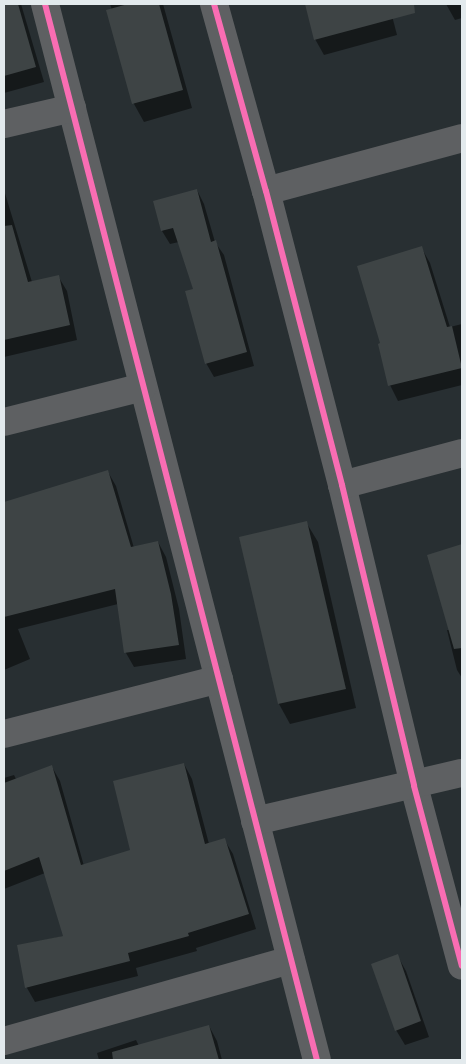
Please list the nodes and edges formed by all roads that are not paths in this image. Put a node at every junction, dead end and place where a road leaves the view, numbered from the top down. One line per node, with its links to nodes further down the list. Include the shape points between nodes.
1 (45, 4): 3 (street)
2 (214, 4): 6 (street)
3 (72, 108): 4 (street); 7 (street)
4 (4, 124)
5 (462, 138): 6 (street)
6 (266, 191): 10 (street)
7 (143, 387): 8 (street); 11 (street)
8 (4, 422)
9 (462, 453): 10 (street)
10 (342, 485): 14 (street)
11 (219, 679): 12 (street); 15 (street)
12 (4, 734)
13 (462, 774): 14 (street)
14 (414, 786): 15 (street); 17 (street)
15 (255, 821): 16 (street)
16 (291, 960): 18 (street); 19 (street)
17 (462, 966)
18 (4, 1041)
19 (317, 1060)

